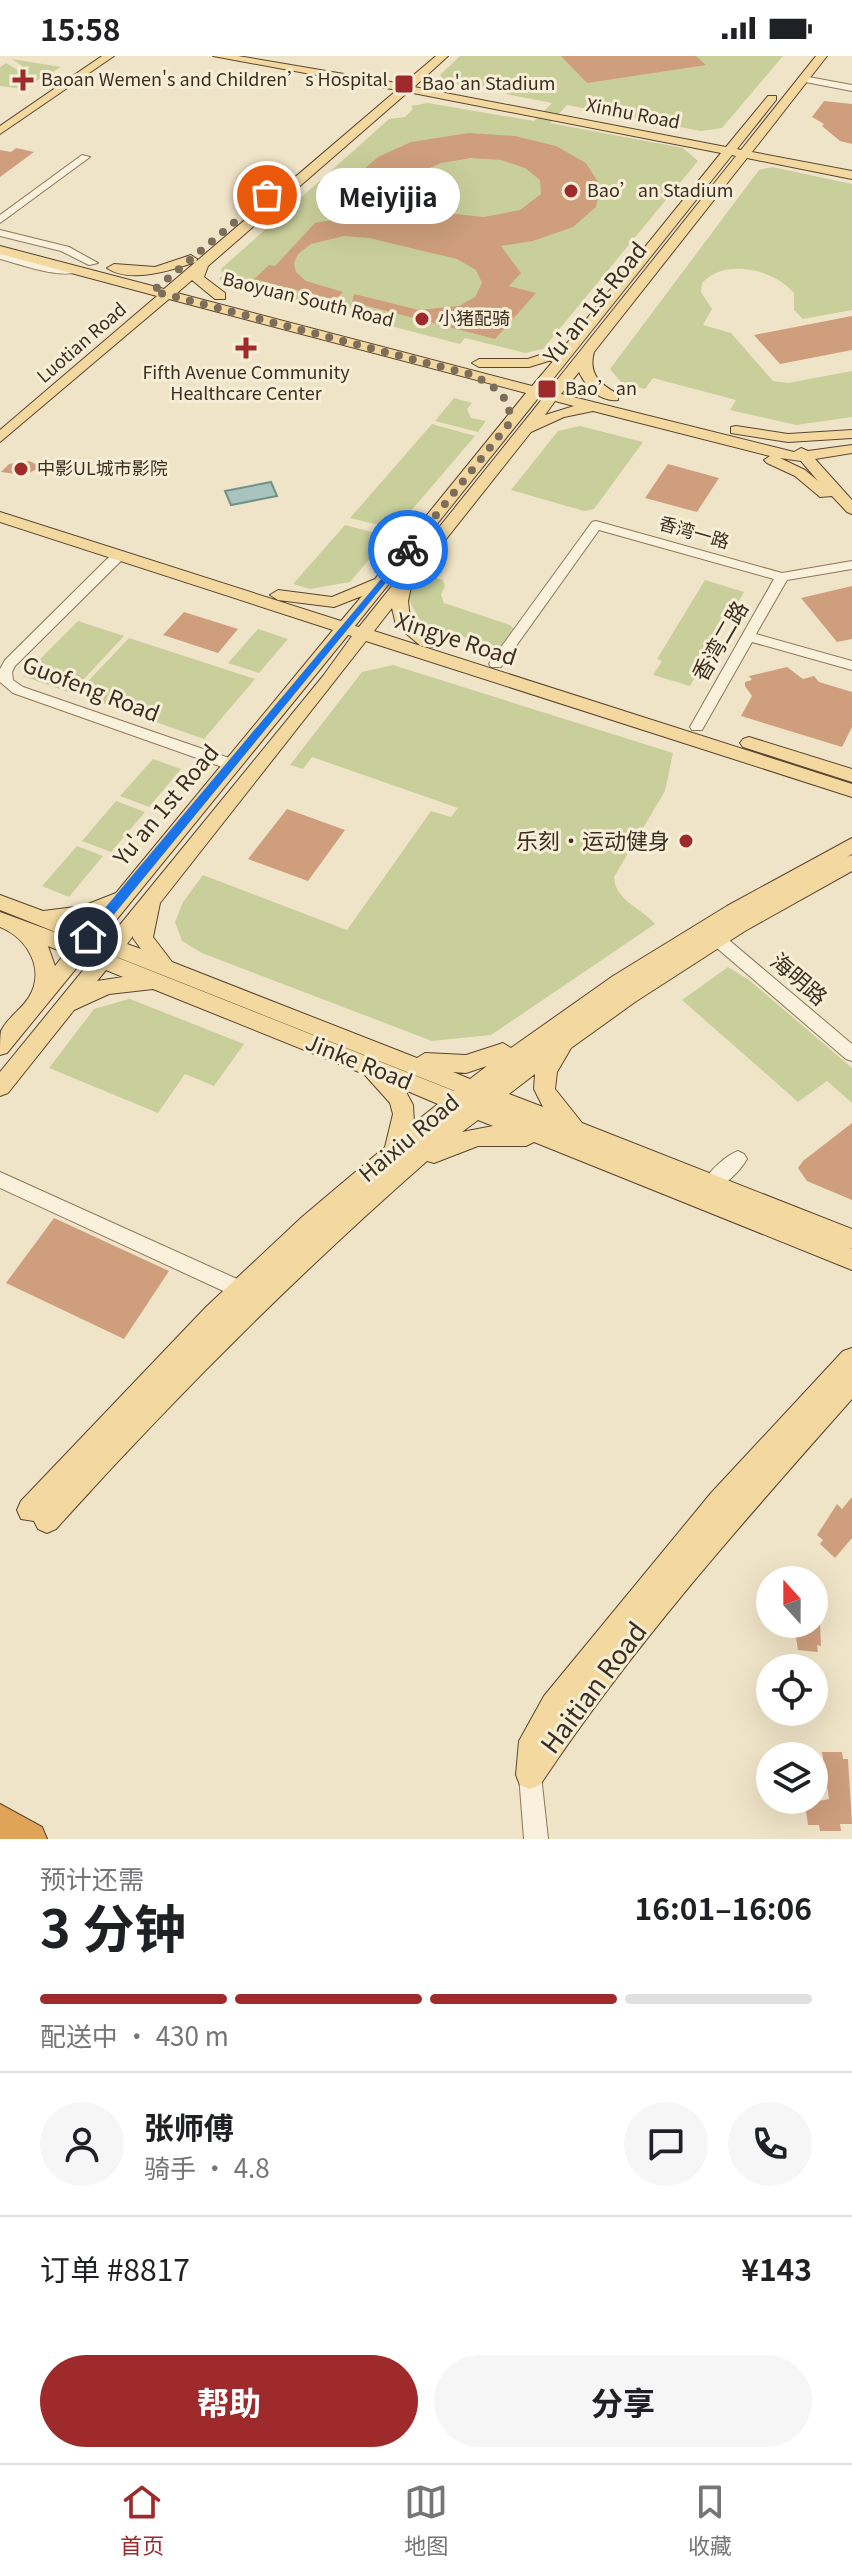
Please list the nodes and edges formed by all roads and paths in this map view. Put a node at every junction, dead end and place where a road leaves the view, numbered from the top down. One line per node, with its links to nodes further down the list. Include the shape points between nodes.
1 (97, 56): 15 (main road)
2 (109, 56): 17 (main road)
3 (218, 56): 9 (main road, Xinhu Road)
4 (255, 56): 9 (main road, Xinhu Road)
5 (443, 56): 8 (main road, Luotian Road)
6 (806, 56): 16 (main road, Yu'an 1st Road)
7 (822, 56): 10 (main road, Yu'an 1st Road)
8 (430, 61): 11 (main road, Luotian Road); 11 (main road, Luotian Road); 13 (main road, via 428,80)
9 (360, 77): 11 (main road, Xinhu Road); 14 (main road, via 376,89)
10 (803, 79): 12 (street); 18 (main road, Yu'an 1st Road)
11 (401, 81): 13 (main road, Xinhu Road); 14 (main road, Luotian Road)
12 (852, 88)
13 (444, 93): 14 (main road); 19 (main road, Xinhu Road)
14 (380, 103): 30 (main road, Luotian Road)
15 (0, 122)
16 (747, 128): 19 (main road, via 721,139); 20 (main road, Yu'an 1st Road)
17 (0, 131)
18 (764, 131): 21 (main road, Yu'an 1st Road); 23 (main road, via 765,145)
19 (689, 140): 20 (main road, Xinhu Road); 24 (main road, via 709,152)
20 (730, 148): 21 (main road, Xinhu Road); 24 (main road, Yu'an 1st Road)
21 (747, 152): 23 (main road, Xinhu Road); 25 (main road, Yu'an 1st Road)
22 (85, 157): 27 (street)
23 (785, 159): 25 (main road, via 753,161); 26 (main road, Xinhu Road)
24 (714, 168): 36 (main road, Yu'an 1st Road)
25 (730, 172): 37 (main road, Yu'an 1st Road)
26 (852, 172)
27 (0, 220)
28 (0, 236): 32 (main road, Baoyuan South Road)
29 (0, 253): 32 (main road, Baoyuan South Road)
30 (197, 261): 31 (main road, via 156,271); 33 (main road, Luotian Road); 34 (main road, via 197,278)
31 (114, 268): 32 (main road, Baoyuan South Road); 33 (main road, Baoyuan South Road)
32 (94, 269): 33 (main road, Baoyuan South Road); 35 (main road, via 119,288)
33 (165, 288): 34 (main road, Baoyuan South Road); 35 (main road, Luotian Road)
34 (218, 302): 35 (main road); 38 (main road, Baoyuan South Road)
35 (128, 312): 42 (main road, Luotian Road); 46 (main road, Luotian Road)
36 (570, 346): 38 (main road, via 529,363); 39 (main road, Yu'an 1st Road)
37 (587, 352): 40 (main road, Yu'an 1st Road); 41 (main road, via 586,375)
38 (474, 368): 39 (main road, Baoyuan South Road); 43 (main road, via 502,394)
39 (540, 385): 40 (main road, Baoyuan South Road); 43 (main road, Yu'an 1st Road)
40 (556, 389): 41 (main road, Baoyuan South Road); 43 (main road, Yu'an 1st Road)
41 (610, 403): 43 (main road); 44 (main road); 47 (main road)
42 (0, 423)
43 (515, 429): 57 (main road, Yu'an 1st Road)
44 (748, 433): 45 (main road, via 796,438); 49 (main road)
45 (852, 435): 49 (main road)
46 (0, 438)
47 (727, 442): 49 (main road); 50 (main road, via 793,469)
48 (852, 450): 49 (main road); 50 (main road, via 830,464)
49 (801, 455): 50 (main road)
50 (832, 494): 52 (main road); 54 (main road)
51 (0, 507): 59 (main road, Xingye Road)
52 (852, 509)
53 (0, 517): 55 (main road, Xingye Road)
54 (852, 525)
55 (118, 556): 59 (main road, Xingye Road); 68 (street, Guofeng Road, via 10,663 7,682)
56 (852, 565): 58 (street)
57 (399, 575): 59 (main road, via 334,602); 60 (main road, Yu'an 1st Road); 62 (main road, via 400,617)
58 (782, 577): 61 (street, 香湾二路); 63 (street, 香湾一路, via 596,525)
59 (271, 599): 60 (main road, Xingye Road); 65 (main road, via 317,634 317,653)
60 (357, 626): 62 (main road, Xingye Road); 65 (main road, Yu'an 1st Road); 66 (main road, Yu'an 1st Road)
61 (748, 636): 64 (street); 67 (street, 香湾二路)
62 (425, 648): 63 (main road, Xingye Road); 66 (main road, via 364,654); 70 (main road, Xingye Road)
63 (496, 664): 67 (main road, Xingye Road)
64 (852, 666)
65 (307, 672): 68 (main road, Yu'an 1st Road)
66 (329, 680): 75 (main road, Yu'an 1st Road)
67 (697, 727): 69 (main road, Xingye Road)
68 (230, 764): 74 (main road, Yu'an 1st Road)
69 (852, 776)
70 (812, 778): 71 (main road, Xingye Road); 72 (main road)
71 (852, 791)
72 (852, 797)
73 (850, 850): 78 (main road, Haixiu Road); 84 (main road, Haixiu Road, via 674,947)
74 (129, 886): 77 (main road, via 86,913); 79 (main road, Yu'an 1st Road)
75 (154, 893): 80 (main road, Yu'an 1st Road); 81 (main road, via 143,938)
76 (0, 902): 77 (main road, Jinke Road)
77 (13, 919): 79 (main road, Jinke Road); 82 (main road, via 44,957)
78 (717, 939): 84 (main road, Haixiu Road); 86 (street, 海明路)
79 (83, 944): 80 (main road, Jinke Road); 82 (main road, Yu'an 1st Road)
80 (105, 953): 81 (main road, Jinke Road); 83 (main road, Yu'an 1st Road)
81 (165, 976): 83 (main road, via 106,986); 87 (main road, Jinke Road); 88 (main road, Jinke Road)
82 (39, 1000): 85 (main road, Yu'an 1st Road)
83 (61, 1009): 89 (main road, Yu'an 1st Road)
84 (569, 1026): 87 (main road, via 479,1062 457,1065); 90 (main road, Haixiu Road); 91 (main road, via 546,1070 543,1088)
85 (0, 1047)
86 (852, 1054)
87 (396, 1058): 90 (main road, Jinke Road)
88 (356, 1061): 90 (main road, Jinke Road); 92 (main road, via 391,1086 405,1109 405,1123)
89 (0, 1087)
90 (473, 1098): 91 (main road, Jinke Road); 92 (main road, Haixiu Road); 96 (main road, Haixiu Road)
91 (575, 1139): 95 (main road, Jinke Road); 96 (main road, via 473,1137); 97 (main road, Jinke Road)
92 (387, 1155): 98 (main road, Haixiu Road)
93 (738, 1159): 95 (street)
94 (0, 1180): 98 (street)
95 (712, 1183): 97 (main road, Jinke Road)
96 (382, 1184): 98 (main road, Haixiu Road, via 209,1344 39,1515 121,1407)
97 (848, 1254)
98 (239, 1289)
99 (852, 1359): 101 (main road, Haitian Road, via 720,1502 554,1706 533,1741)
100 (852, 1381): 101 (main road, Haitian Road, via 698,1557 568,1718)
101 (530, 1775): 104 (street)
102 (0, 1821): 103 (highway)
103 (30, 1839)
104 (536, 1839)

